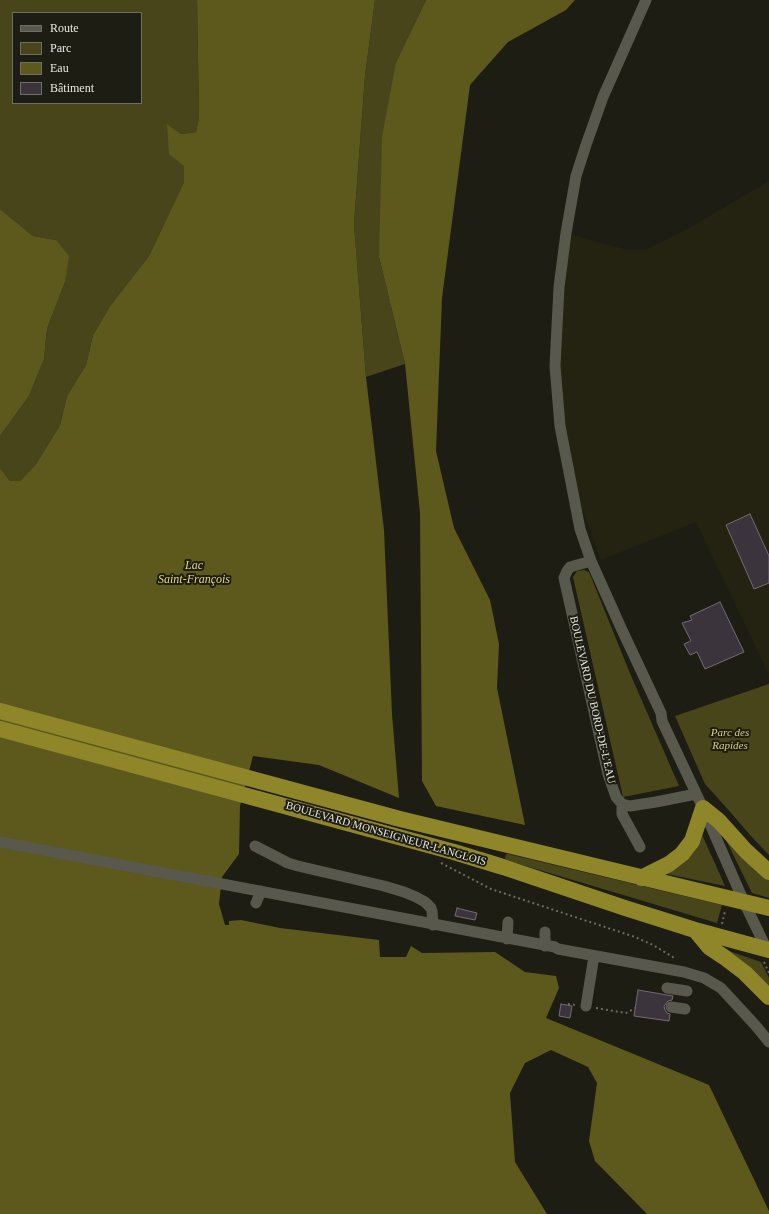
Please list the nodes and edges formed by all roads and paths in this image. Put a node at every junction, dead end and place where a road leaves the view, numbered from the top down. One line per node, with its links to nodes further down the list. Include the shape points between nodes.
1 (646, 0): 2 (street, via 603,98 576,176 559,287 554,366 560,426 580,529)
2 (591, 561): 5 (street); 6 (street, BOULEVARD DU BORD-DE-L'EAU, via 570,567 564,578 608,774 616,798)
3 (0, 711): 12 (highway, BOULEVARD MONSEIGNEUR-LANGLOIS, via 393,818)
4 (0, 729): 21 (highway, BOULEVARD MONSEIGNEUR-LANGLOIS, via 471,857)
5 (699, 801): 6 (street, via 627,806); 11 (highway); 12 (highway, via 692,841 682,854 669,864); 14 (street)
6 (623, 804): 9 (street, via 622,814)
7 (0, 842): 13 (street)
8 (255, 846): 20 (street, via 288,863 384,886 416,897 431,908)
9 (640, 847)
10 (438, 862): 27 (path, via 497,892 639,939)
11 (769, 872)
12 (641, 878): 14 (highway, BOULEVARD MONSEIGNEUR-LANGLOIS)
13 (261, 891): 15 (street); 20 (street)
14 (744, 902): 17 (highway, BOULEVARD MONSEIGNEUR-LANGLOIS); 25 (street)
15 (256, 903)
16 (726, 907): 19 (path)
17 (769, 908)
18 (508, 922): 23 (street)
19 (722, 924)
20 (433, 925): 23 (street)
21 (695, 930): 25 (highway, BOULEVARD MONSEIGNEUR-LANGLOIS); 31 (highway, via 709,947 740,969)
22 (545, 932): 24 (street)
23 (507, 939): 24 (street)
24 (545, 946): 26 (street)
25 (767, 954): 28 (path)
26 (594, 956): 33 (street); 37 (street, via 684,972 709,980 726,993)
27 (680, 962)
28 (769, 973)
29 (667, 988): 30 (street)
30 (687, 991)
31 (769, 997)
32 (568, 1004): 33 (path)
33 (586, 1006): 35 (path, via 626,1012)
34 (671, 1007): 36 (street)
35 (635, 1008)
36 (685, 1009)
37 (769, 1042)

